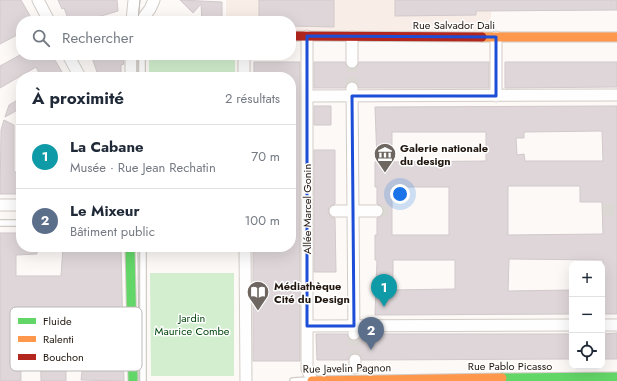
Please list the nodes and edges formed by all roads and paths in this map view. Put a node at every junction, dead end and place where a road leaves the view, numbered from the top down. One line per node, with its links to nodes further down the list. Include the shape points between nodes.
1 (38, 0): 6 (street)
2 (134, 0): 7 (street)
3 (154, 0): 8 (street)
4 (611, 0): 5 (path)
5 (611, 10)
6 (46, 16)
7 (138, 16)
8 (144, 16)
9 (296, 36): 10 (street, Rue Salvador Dali)
10 (307, 36): 12 (street, Rue Salvador Dali); 25 (street, Allée Marcel Gonin)
11 (617, 36): 13 (street, Rue Salvador Dali)
12 (352, 37): 13 (street, Rue Salvador Dali); 18 (street)
13 (496, 37): 26 (street)
14 (71, 60): 19 (street)
15 (131, 60): 20 (street)
16 (142, 60): 21 (lane)
17 (244, 60): 22 (street)
18 (352, 62)
19 (77, 72)
20 (131, 72)
21 (142, 72)
22 (244, 72)
23 (352, 92): 25 (street); 26 (street); 30 (street)
24 (617, 95): 26 (street)
25 (307, 96): 41 (street, Allée Marcel Gonin, via 310,211)
26 (496, 96)
27 (0, 205): 28 (street)
28 (16, 205)
29 (335, 211): 30 (street)
30 (353, 211): 31 (street); 42 (street)
31 (377, 211)
32 (0, 223): 33 (lane)
33 (16, 223)
34 (130, 252): 37 (street)
35 (143, 252): 48 (lane)
36 (245, 252): 49 (street)
37 (131, 307)
38 (569, 325): 42 (street)
39 (605, 325): 40 (street)
40 (617, 325)
41 (307, 326): 42 (street); 45 (street, Allée Marcel Gonin, via 307,369)
42 (354, 330)
43 (133, 371): 47 (street)
44 (617, 377): 46 (street, Rue Pablo Picasso)
45 (312, 380): 46 (street, Rue Javelin Pagnon); 50 (lane, Rue Javelin Pagnon)
46 (402, 380)
47 (133, 381)
48 (143, 381)
49 (246, 381)
50 (293, 381)

